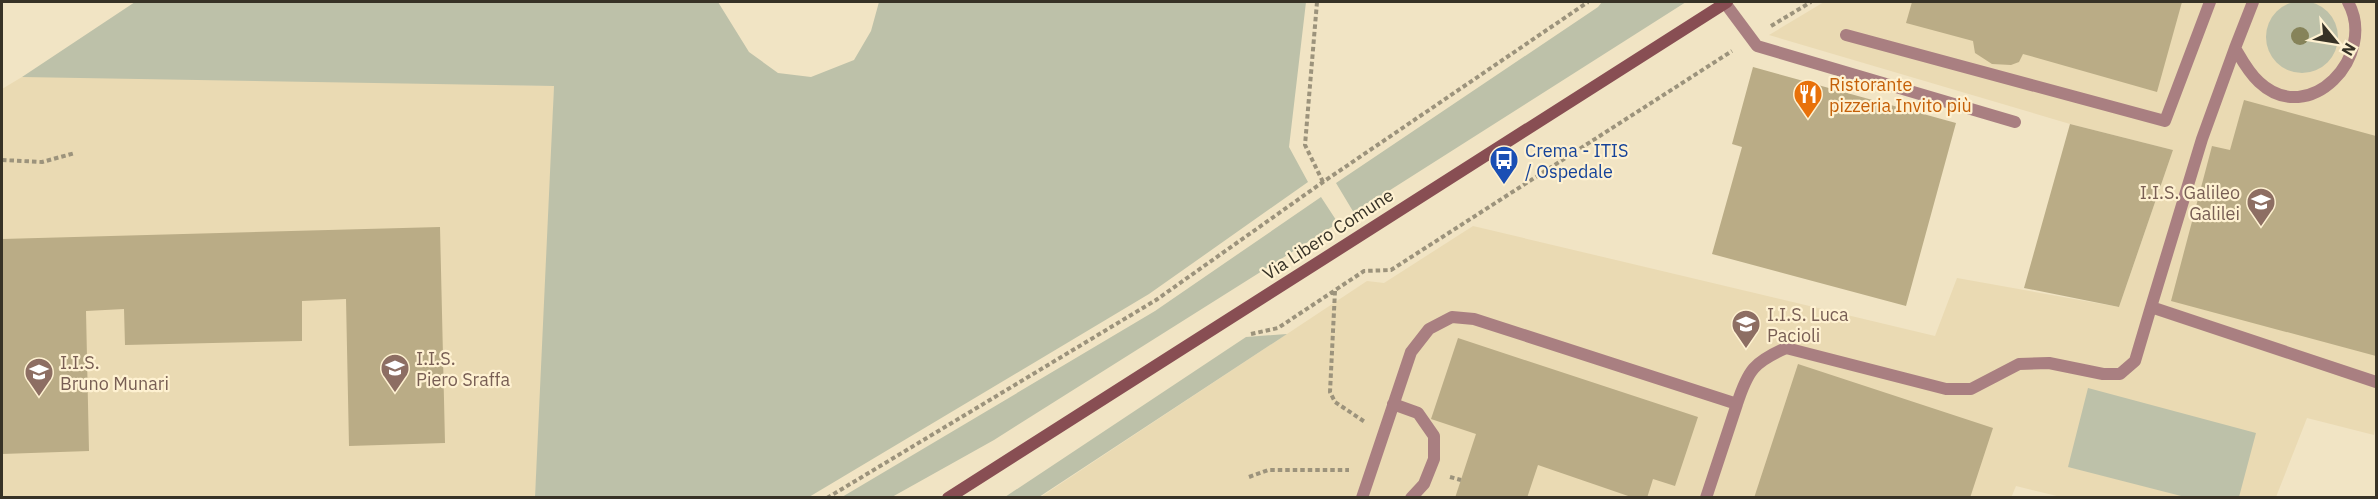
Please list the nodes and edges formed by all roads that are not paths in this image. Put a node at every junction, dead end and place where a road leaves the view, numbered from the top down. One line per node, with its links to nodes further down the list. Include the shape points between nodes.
1 (1726, 2): 7 (lane, via 1757,46); 12 (main road, Via Libero Comune)
2 (2210, 2): 5 (lane, via 2165,121)
3 (2253, 2): 6 (lane)
4 (2348, 2): 6 (lane, via 2358,27 2358,48 2350,67 2337,82 2319,93 2298,97 2278,93 2260,83)
5 (1846, 35)
6 (2235, 48): 8 (lane, via 2202,138)
7 (2014, 122)
8 (2151, 307): 9 (lane); 10 (lane, via 2135,361 2120,374 2049,363 2019,364 1971,389 1946,389 1786,348 1761,359 1745,380)
9 (2376, 382)
10 (1737, 404): 11 (lane, via 1474,319 1452,318 1429,328 1411,352); 15 (lane)
11 (1393, 405): 13 (lane); 14 (lane, via 1418,413 1434,436 1434,459 1424,484)
12 (948, 498)
13 (1362, 498)
14 (1411, 498)
15 (1706, 498)

